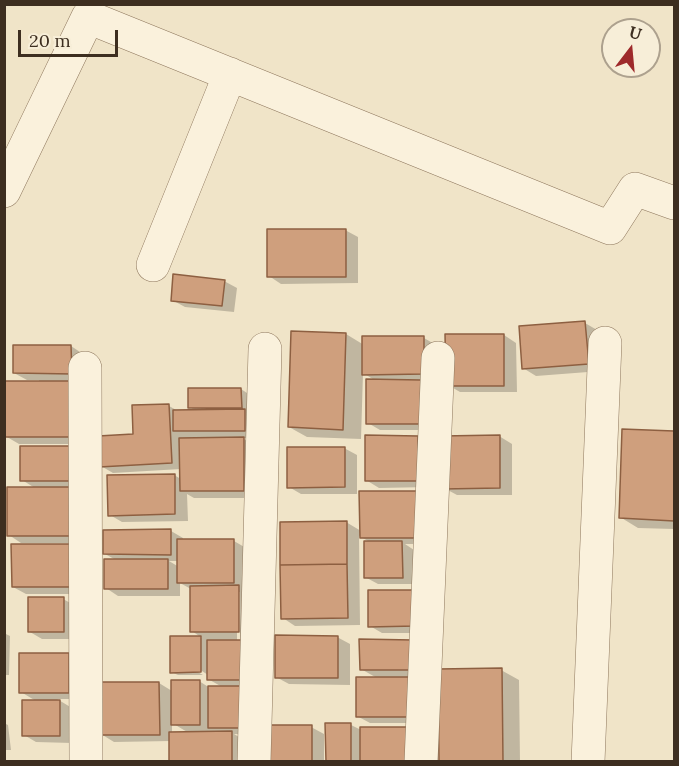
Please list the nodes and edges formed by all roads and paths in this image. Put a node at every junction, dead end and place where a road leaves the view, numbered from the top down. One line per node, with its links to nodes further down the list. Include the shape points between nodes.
1 (230, 74): 2 (street, via 88,17); 3 (street, via 610,228 635,189); 4 (street)
2 (4, 191)
3 (675, 203)
4 (153, 265)
5 (605, 343): 12 (street)
6 (265, 349): 10 (street)
7 (438, 357): 11 (street)
8 (85, 368): 9 (street)
9 (86, 762)
10 (254, 762)
11 (421, 762)
12 (588, 762)

